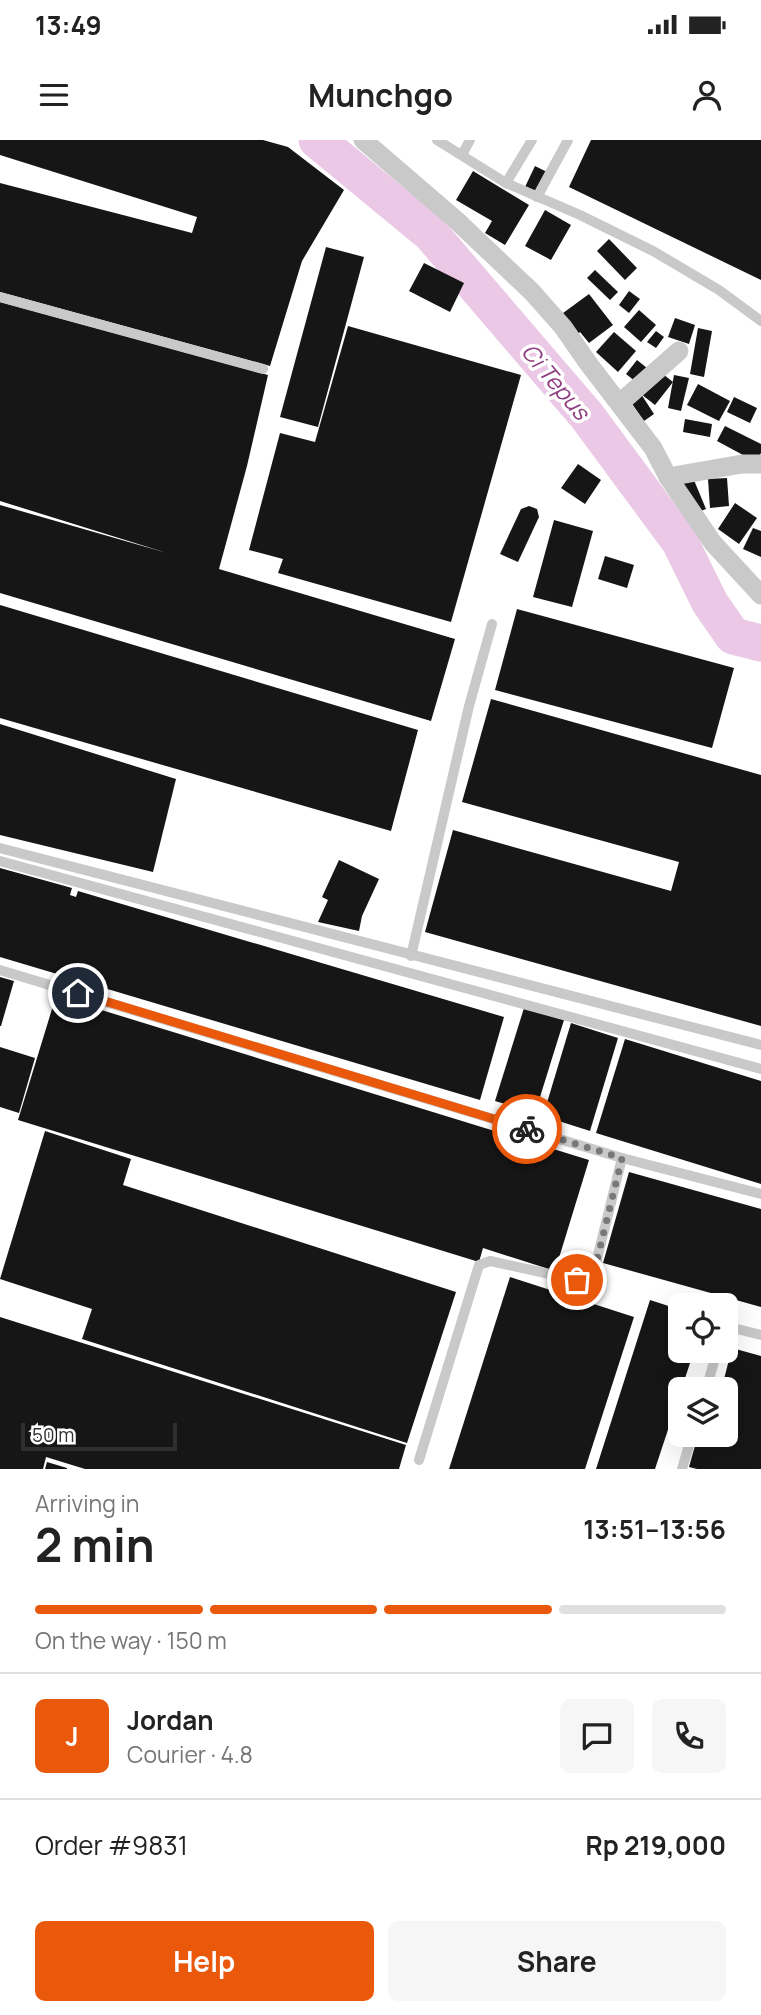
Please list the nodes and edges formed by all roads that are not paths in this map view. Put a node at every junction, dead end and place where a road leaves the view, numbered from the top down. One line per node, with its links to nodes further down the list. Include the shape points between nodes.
1 (363, 140): 13 (street, via 532,292)
2 (438, 140): 6 (lane)
3 (470, 140): 6 (lane)
4 (532, 140): 7 (lane)
5 (568, 140): 8 (lane)
6 (462, 155): 7 (lane)
7 (506, 183): 8 (lane)
8 (537, 197): 10 (lane, via 653,251)
9 (0, 297): 12 (lane)
10 (761, 321)
11 (679, 351): 13 (street)
12 (263, 369)
13 (620, 403): 15 (street)
14 (761, 464): 15 (street)
15 (668, 477): 16 (street, via 713,543)
16 (761, 595)
17 (492, 624): 20 (lane)
18 (0, 848): 20 (lane)
19 (0, 861): 23 (lane)
20 (411, 956): 22 (lane)
21 (0, 970): 24 (lane)
22 (761, 1045)
23 (761, 1069)
24 (622, 1158): 25 (lane); 29 (lane, via 596,1264 588,1276 577,1280 490,1261 479,1265)
25 (761, 1194)
26 (738, 1329): 27 (lane)
27 (761, 1335)
28 (688, 1447): 30 (lane)
29 (419, 1460)
30 (682, 1469)

